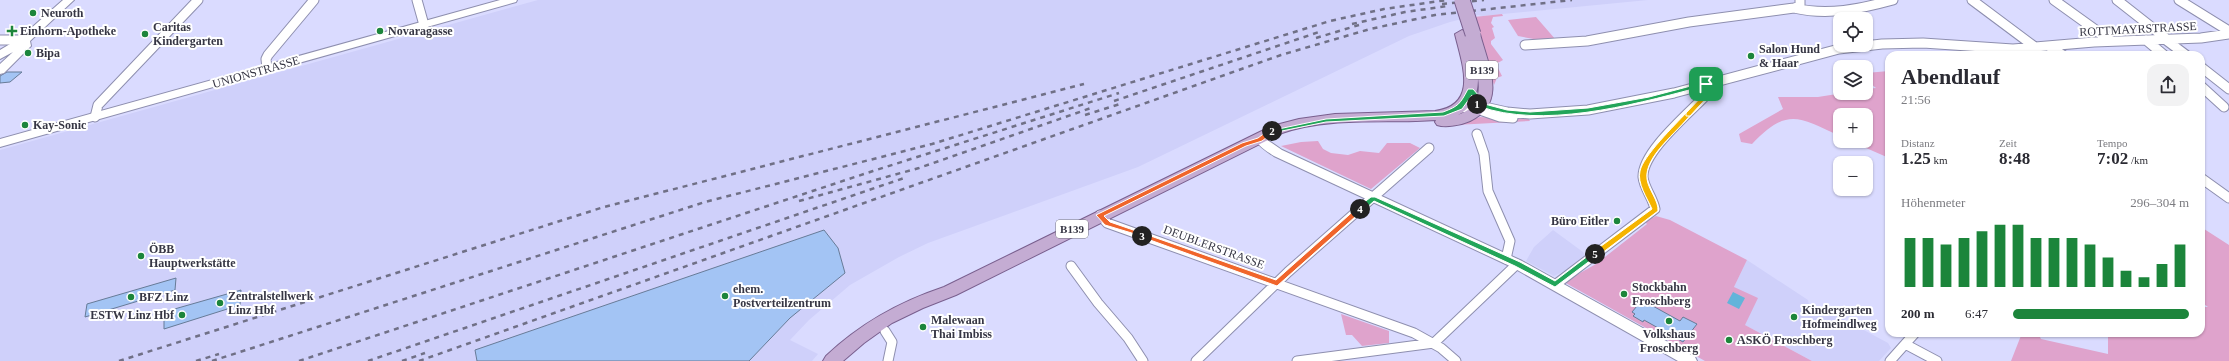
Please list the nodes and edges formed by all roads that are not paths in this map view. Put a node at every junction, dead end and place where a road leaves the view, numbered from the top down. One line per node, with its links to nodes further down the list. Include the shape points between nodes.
1 (69, 0): 21 (main road)
2 (198, 0): 42 (street, via 98,105)
3 (314, 0): 32 (street, via 268,55)
4 (417, 0): 16 (street)
5 (512, 0): 16 (main road, UNIONSTRASSE)
6 (1451, 0): 18 (main road, B139)
7 (1462, 0): 18 (main road, B139, bridge)
8 (1800, 0): 15 (street, via 1800,6)
9 (1894, 0): 15 (street, via 1837,11)
10 (1972, 0): 27 (street)
11 (2054, 0): 24 (street)
12 (2117, 0): 23 (street)
13 (2194, 0): 14 (street)
14 (2181, 1): 17 (street)
15 (1794, 8): 25 (street, via 1702,20 1587,41)
16 (424, 25): 32 (main road, UNIONSTRASSE)
17 (2229, 31)
18 (1467, 34): 37 (main road, B139); 39 (main road, B139, via 1487,91)
19 (2229, 34): 23 (street, ROTTMAYRSTRASSE)
20 (0, 40): 21 (street)
21 (24, 40): 31 (main road); 33 (main road, via 25,46 22,50)
22 (2146, 40): 23 (street, ROTTMAYRSTRASSE); 24 (street, ROTTMAYRSTRASSE); 29 (street)
23 (2167, 40): 30 (street)
24 (2110, 41): 26 (street, ROTTMAYRSTRASSE)
25 (1525, 45)
26 (2048, 46): 27 (street, ROTTMAYRSTRASSE); 28 (street)
27 (2035, 47): 35 (street, ROTTMAYRSTRASSE, via 2013,49 1923,43 1882,44 1840,49)
28 (2056, 51)
29 (2159, 51)
30 (2181, 51)
31 (0, 55)
32 (267, 69): 42 (main road, UNIONSTRASSE)
33 (0, 70)
34 (2205, 70): 36 (street)
35 (1706, 84): 39 (street, ROTTMAYRSTRASSE, via 1588,110 1507,118 1492,115); 54 (street, via 1710,87 1709,92 1659,146 1643,170 1644,181 1655,209)
36 (2229, 89)
37 (1470, 90): 39 (main road, via 1477,97); 41 (main road, B139)
38 (2205, 90): 40 (street)
39 (1480, 107): 41 (street); 44 (main road, B139, via 1468,117 1448,122 1342,126 1274,139)
40 (2224, 107)
41 (1460, 108): 44 (main road, B139, via 1444,114 1427,116 1339,119 1304,123 1271,131)
42 (95, 117): 45 (main road, UNIONSTRASSE)
43 (1477, 134): 51 (street, via 1482,146 1491,200 1511,239)
44 (1260, 139): 48 (street, via 1272,150); 50 (main road, B139)
45 (0, 143)
46 (1429, 148): 48 (street)
47 (2205, 181): 49 (street)
48 (1373, 198): 51 (street); 53 (street)
49 (2229, 198)
50 (1100, 215): 53 (street, DEUBLERSTRASSE, via 1107,224); 55 (main road, B139)
51 (1512, 262): 54 (street); 58 (street)
52 (1071, 266): 63 (street, via 1131,340)
53 (1277, 284): 58 (street, DEUBLERSTRASSE, via 1414,333); 64 (street)
54 (1555, 285): 67 (street)
55 (950, 291): 56 (main road, B139, via 930,307); 60 (main road, B139, via 924,299 869,328 853,339)
56 (885, 331): 60 (main road, B139); 62 (street, via 892,342)
57 (1911, 337): 59 (street)
58 (1434, 343): 61 (street); 66 (street, DEUBLERSTRASSE)
59 (1905, 344): 68 (street); 69 (street)
60 (835, 358)
61 (1322, 359): 65 (street)
62 (888, 361)
63 (1143, 361)
64 (1196, 361)
65 (1297, 361)
66 (1456, 361)
67 (1690, 361)
68 (1890, 361)
69 (1937, 361)

